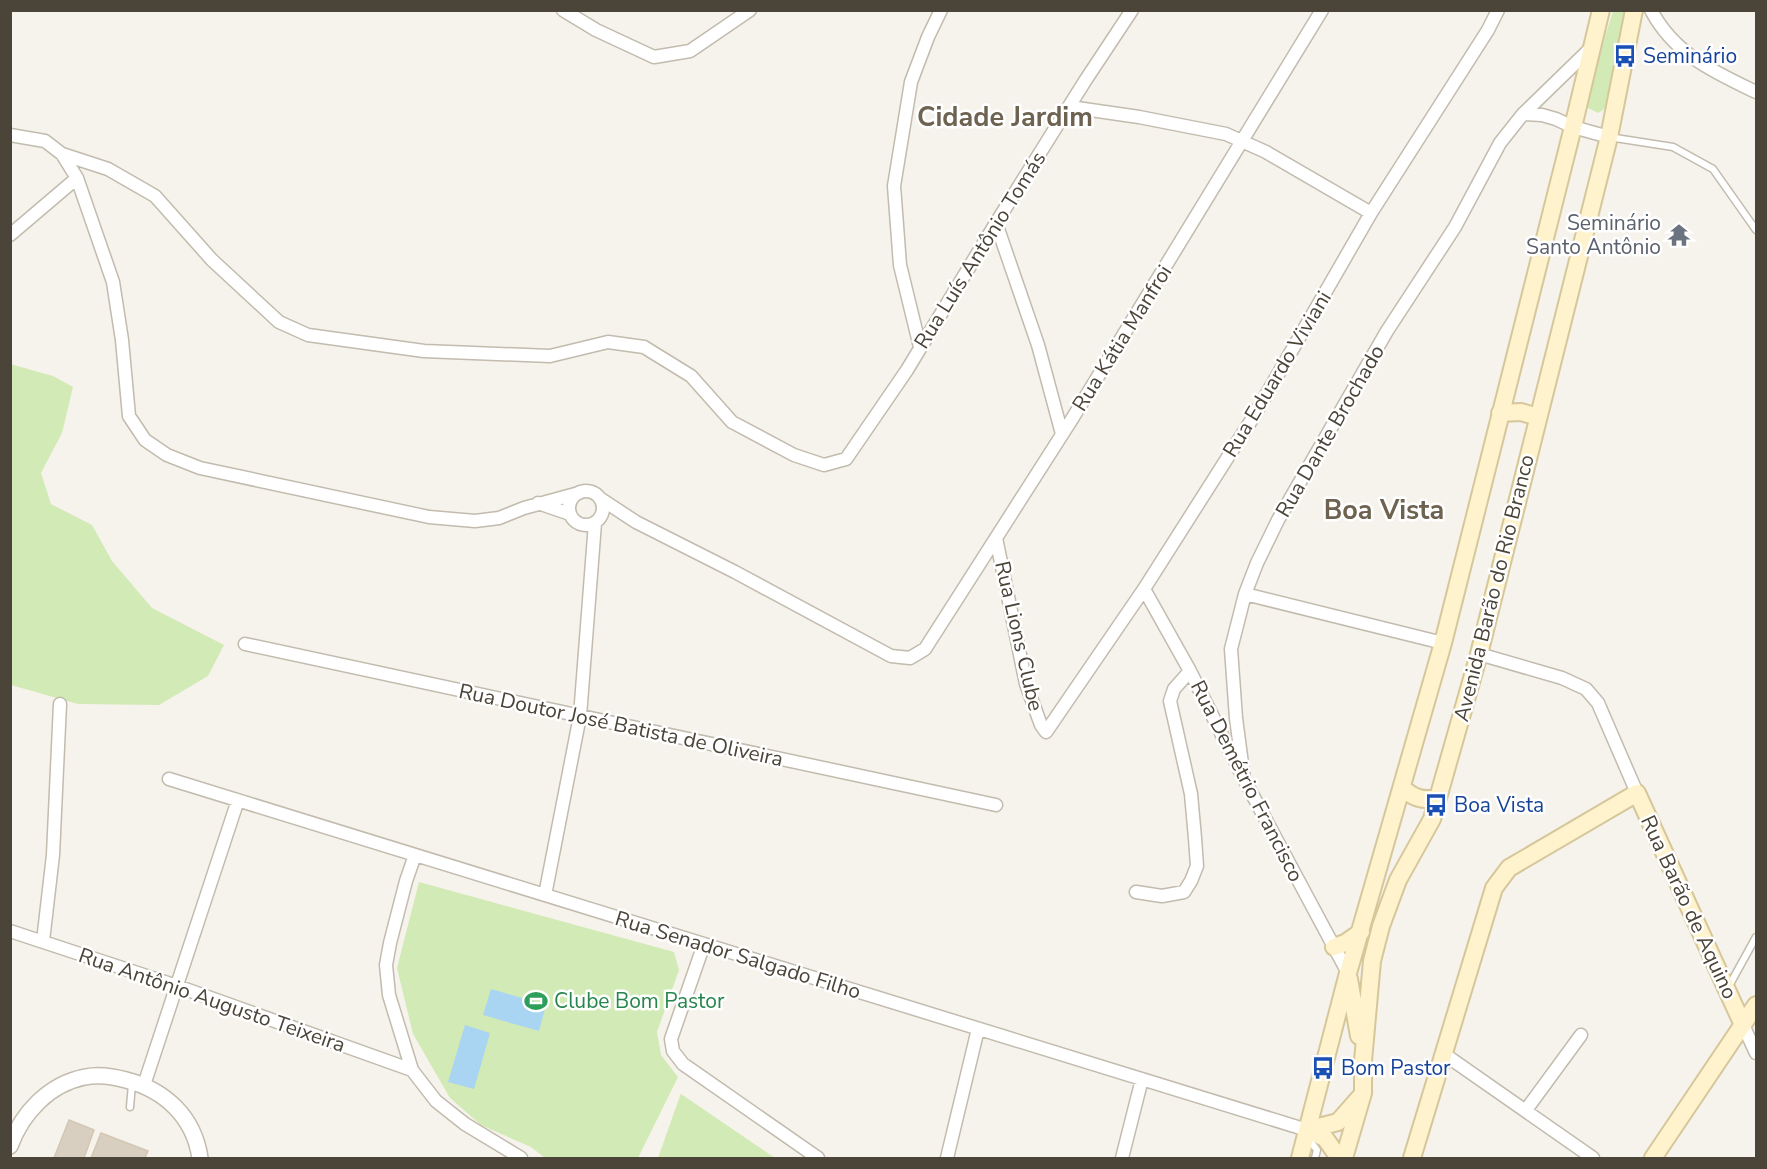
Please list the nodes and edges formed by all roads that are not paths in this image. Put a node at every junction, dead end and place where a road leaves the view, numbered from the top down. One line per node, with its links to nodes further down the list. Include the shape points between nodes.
1 (563, 10): 2 (street, via 654,57 690,51)
2 (750, 10)
3 (941, 10): 24 (street, via 910,82 894,186 900,265)
4 (1132, 10): 12 (street, Rua Luís Antônio Tomás)
5 (1322, 10): 17 (street, Rua Kátia Manfroi)
6 (1498, 10): 20 (street, Rua Eduardo Viviani)
7 (1600, 10): 10 (main road, Avenida Barão do Rio Branco)
8 (1634, 10): 16 (main road, Avenida Barão do Rio Branco)
9 (1651, 10): 11 (street, via 1677,46 1710,70)
10 (1592, 47): 13 (street, Rua Dante Brochado); 14 (main road, Avenida Barão do Rio Branco)
11 (1756, 92)
12 (1070, 107): 17 (street, via 1226,134); 21 (street, Rua Luís Antônio Tomás)
13 (1523, 114): 14 (street, via 1556,118); 36 (street, Rua Dante Brochado, via 1500,143 1455,227 1387,330 1278,520)
14 (1573, 128): 16 (street); 25 (main road, Avenida Barão do Rio Branco)
15 (10, 135): 18 (street, via 45,141)
16 (1609, 137): 22 (lane, via 1673,147 1713,169); 26 (main road, Avenida Barão do Rio Branco)
17 (1243, 142): 20 (street); 27 (street, Rua Kátia Manfroi)
18 (62, 154): 19 (street); 24 (street, Rua Luís Antônio Tomás, via 108,168 155,196 212,260 279,322 308,335 435,352 550,356 608,342 644,347 691,376 732,422 794,455 824,465 846,459)
19 (77, 178): 23 (street); 30 (street, via 113,282 129,416 145,440 167,455 200,468 429,517 475,521 499,518)
20 (1371, 213): 35 (street, Rua Eduardo Viviani, via 1254,416)
21 (996, 223): 24 (street, Rua Luís Antônio Tomás); 27 (street, via 1038,345)
22 (1756, 230)
23 (10, 235)
24 (920, 347)
25 (1500, 413): 26 (main road, via 1521,412); 37 (main road, Avenida Barão do Rio Branco)
26 (1538, 417): 39 (main road, Avenida Barão do Rio Branco)
27 (1062, 434): 34 (street, Rua Kátia Manfroi)
28 (579, 493): 29 (street, via 594,493); 30 (street); 31 (street, via 570,504)
29 (601, 499): 32 (street, via 604,509); 33 (street)
30 (538, 503): 31 (street)
31 (570, 514): 32 (street, via 580,524 590,525)
32 (599, 518): 33 (street); 42 (street)
33 (636, 522): 34 (street, Rua Kátia Manfroi, via 891,656 910,658 925,649)
34 (996, 538): 43 (street, Rua Lions Clube, via 1026,684)
35 (1144, 589): 40 (street, Rua Demétrio Francisco); 43 (street, Rua Eduardo Viviani)
36 (1245, 594): 37 (street); 45 (street, Rua Dante Brochado, via 1231,649)
37 (1443, 643): 46 (main road, Avenida Barão do Rio Branco)
38 (245, 644): 42 (street, Rua Doutor José Batista de Oliveira)
39 (1479, 654): 47 (street, via 1586,689 1599,703); 48 (main road, Avenida Barão do Rio Branco)
40 (1190, 671): 45 (street, Rua Demétrio Francisco); 52 (street, via 1174,689 1170,701 1191,794 1197,866 1184,892 1162,896)
41 (60, 704): 57 (street, via 53,855)
42 (580, 716): 50 (street, Rua Doutor José Batista de Oliveira); 53 (street)
43 (1046, 732)
44 (169, 779): 49 (street, Rua Senador Salgado Filho)
45 (1244, 779): 59 (street, Rua Demétrio Francisco)
46 (1402, 788): 48 (main road, via 1413,797); 55 (main road, Avenida Barão do Rio Branco)
47 (1637, 793): 62 (main road, Rua Barão de Aquino); 68 (main road, via 1509,868 1494,888)
48 (1438, 798): 69 (main road, Avenida Barão do Rio Branco, via 1432,819 1398,880 1381,926 1372,962)
49 (238, 800): 51 (street, Rua Senador Salgado Filho); 61 (street)
50 (996, 805)
51 (415, 855): 53 (street, Rua Senador Salgado Filho); 70 (street, via 386,965 389,995)
52 (1136, 892)
53 (545, 895): 58 (street, Rua Senador Salgado Filho)
54 (10, 931): 57 (street, Rua Antônio Augusto Teixeira)
55 (1360, 932): 59 (main road); 60 (main road, Avenida Barão do Rio Branco)
56 (1756, 937): 62 (lane)
57 (43, 941): 61 (street, Rua Antônio Augusto Teixeira)
58 (704, 944): 65 (street, Rua Senador Salgado Filho); 80 (street, via 671,1038 673,1052 683,1064)
59 (1334, 947): 60 (street, Rua Demétrio Francisco)
60 (1348, 974): 69 (main road); 76 (main road, Avenida Barão do Rio Branco)
61 (177, 986): 70 (street, Rua Antônio Augusto Teixeira); 72 (street)
62 (1729, 994): 63 (main road); 64 (main road, Rua Barão de Aquino)
63 (1756, 1002): 64 (main road)
64 (1743, 1024): 67 (street, Rua Barão de Aquino); 89 (main road)
65 (978, 1029): 71 (street, Rua Senador Salgado Filho); 81 (street)
66 (1581, 1035): 75 (street)
67 (1756, 1053)
68 (1444, 1054): 75 (street); 87 (main road)
69 (1363, 1061): 73 (main road, Avenida Barão do Rio Branco)
70 (412, 1070): 79 (street, via 436,1101)
71 (1142, 1080): 76 (street, Rua Senador Salgado Filho); 82 (street)
72 (138, 1083): 74 (lane); 77 (street, via 98,1075 67,1083 43,1097 21,1120); 78 (street, via 168,1100 186,1121)
73 (1363, 1093): 76 (main road, via 1338,1122); 86 (main road, Avenida Barão do Rio Branco)
74 (130, 1107)
75 (1526, 1110): 88 (street)
76 (1306, 1132): 83 (main road, Avenida Barão do Rio Branco); 84 (lane, via 1317,1150); 85 (main road, via 1325,1138)
77 (12, 1138)
78 (200, 1158)
79 (521, 1158)
80 (818, 1158)
81 (947, 1158)
82 (1122, 1158)
83 (1300, 1158)
84 (1315, 1158)
85 (1339, 1158)
86 (1344, 1158)
87 (1412, 1158)
88 (1593, 1158)
89 (1653, 1158)

